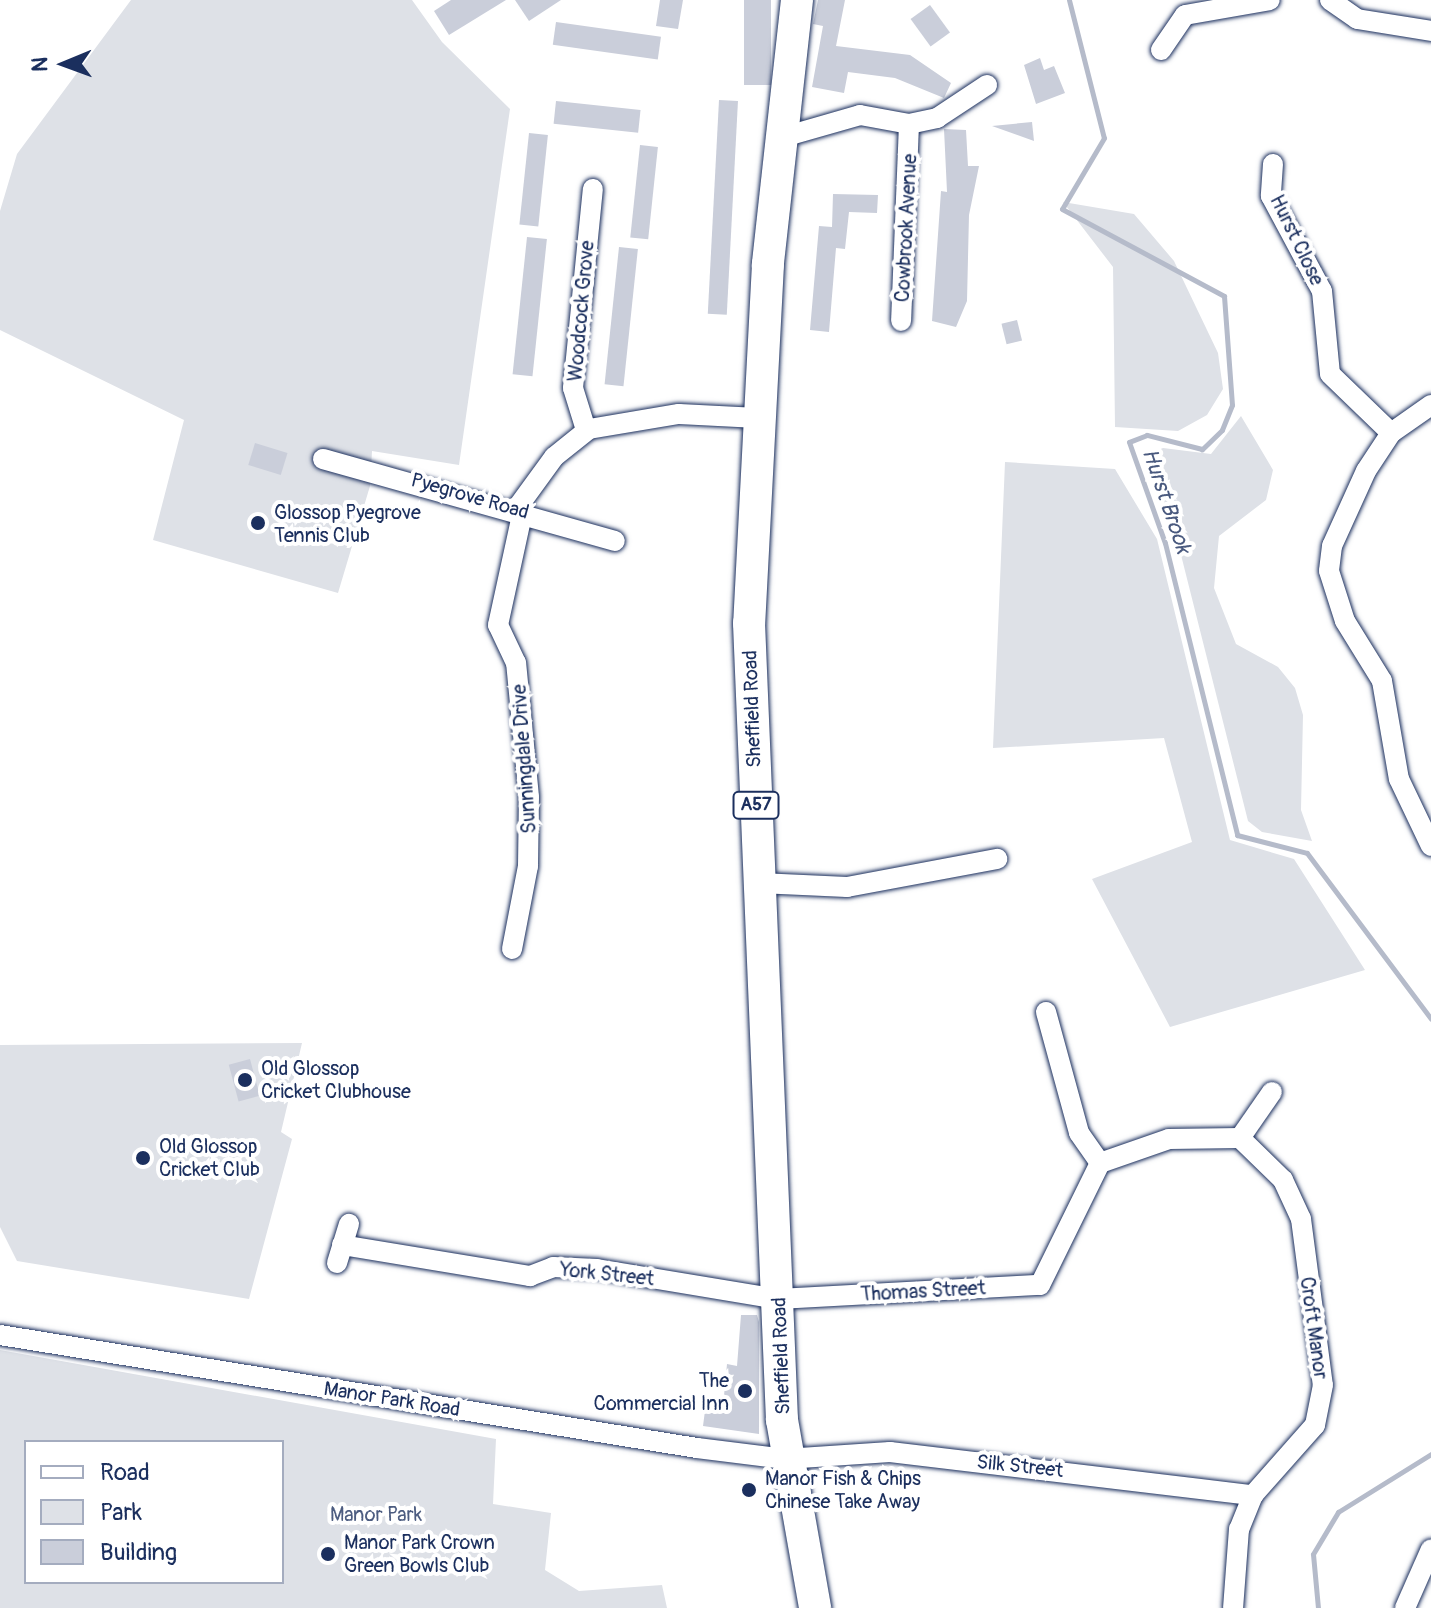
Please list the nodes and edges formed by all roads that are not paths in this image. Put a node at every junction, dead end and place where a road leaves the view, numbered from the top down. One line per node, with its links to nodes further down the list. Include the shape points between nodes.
1 (797, 0): 8 (main road, Sheffield Road / A57)
2 (1270, 0): 5 (street, via 1185,15)
3 (1330, 0): 4 (street, via 1357,19)
4 (1431, 31)
5 (1161, 50)
6 (987, 85): 7 (street, via 954,110)
7 (909, 124): 8 (street, Cowbrook Avenue, via 860,115); 11 (street, Cowbrook Avenue)
8 (780, 138): 13 (main road, Sheffield Road / A57)
9 (1273, 164): 15 (street, Hurst Close, via 1271,196 1322,291 1330,374)
10 (593, 189): 14 (street, Woodcock Grove, via 573,388)
11 (901, 321)
12 (1431, 405): 15 (street)
13 (758, 418): 14 (street, via 679,414); 21 (main road, Sheffield Road / A57, via 749,623)
14 (586, 430): 17 (street, via 543,469)
15 (1391, 433): 19 (street, via 1348,503 1329,571 1345,621 1382,681 1409,811)
16 (323, 459): 17 (street, Pyegrove Road)
17 (520, 509): 18 (street, Pyegrove Road); 22 (street, Sunningdale Drive, via 498,625 516,663 527,765 528,866 507,917)
18 (615, 541)
19 (1431, 846)
20 (997, 859): 21 (street, via 847,887)
21 (759, 883): 28 (main road, Sheffield Road / A57)
22 (512, 949)
23 (1046, 1012): 26 (street, via 1079,1133)
24 (1272, 1092): 25 (street)
25 (1240, 1138): 26 (street, via 1169,1139); 31 (street, Croft Manor, via 1283,1180 1301,1219 1323,1385 1315,1425)
26 (1100, 1163): 28 (street, Thomas Street, via 1056,1265 1040,1285)
27 (349, 1224): 28 (street, York Street, via 340,1254 530,1276 553,1267 597,1269)
28 (779, 1299): 30 (main road, Sheffield Road / A57)
29 (0, 1335): 30 (street, Manor Park Road)
30 (785, 1459): 31 (street, Silk Street, via 890,1452); 33 (main road, Sheffield Road / A57)
31 (1253, 1495): 34 (street, Croft Manor, via 1239,1529)
32 (1431, 1549): 35 (street)
33 (815, 1608)
34 (1233, 1608)
35 (1405, 1608)

